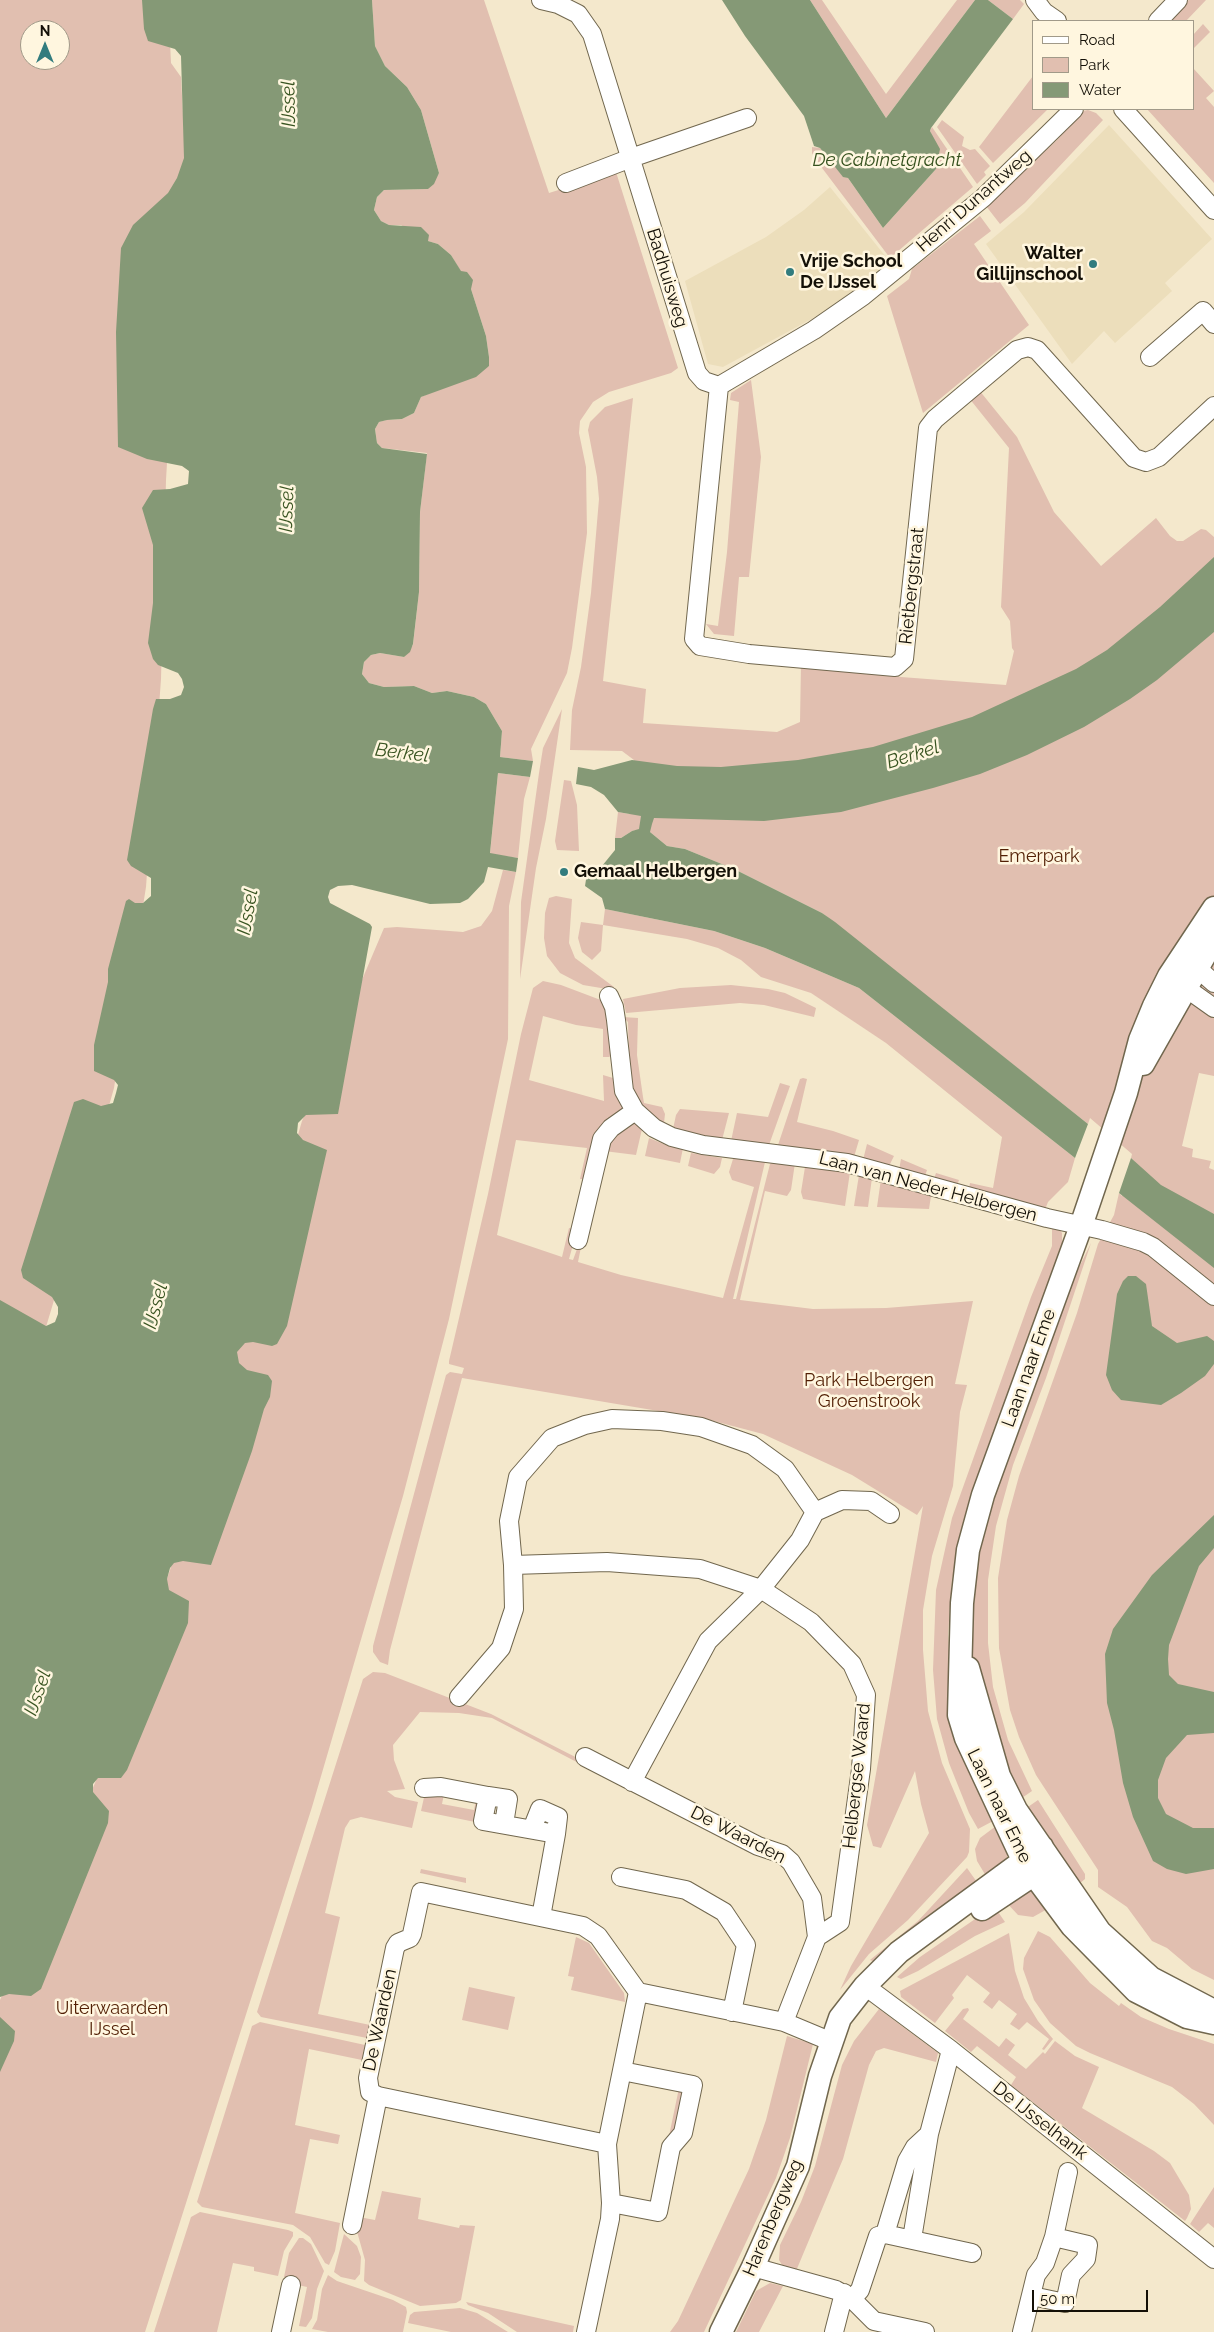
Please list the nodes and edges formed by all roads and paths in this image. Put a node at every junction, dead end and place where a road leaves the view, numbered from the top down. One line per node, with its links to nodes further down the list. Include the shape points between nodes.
1 (541, 0): 9 (street, Badhuisweg, via 578,14 592,34)
2 (1035, 0): 4 (street)
3 (1178, 0): 5 (street)
4 (1056, 20)
5 (1159, 20)
6 (1073, 110): 14 (street, Henri Dunantweg, via 983,198 862,296 814,330)
7 (1124, 110): 11 (street)
8 (747, 118): 9 (street)
9 (631, 158): 10 (street); 14 (street, Badhuisweg, via 697,373 704,381)
10 (566, 183)
11 (1214, 210)
12 (1214, 324): 13 (street, via 1203,311)
13 (1150, 357)
14 (719, 386): 15 (street, Rietbergstraat, via 694,639 700,646 749,654 895,667 904,660 928,428 1017,350 1028,347 1037,350 1134,458 1146,462 1159,457)
15 (1214, 406)
16 (1214, 908): 18 (street, Laan naar Eme)
17 (1214, 938): 18 (street, Laan naar Eme)
18 (1190, 961): 19 (street, Laan naar Eme); 20 (street)
19 (1177, 982): 22 (street); 24 (street, Laan naar Eme, via 1126,1093)
20 (1214, 983)
21 (609, 996): 23 (street, Laan van Neder Helbergen, via 614,1007 624,1091)
22 (1214, 1008)
23 (635, 1112): 24 (street, Laan van Neder Helbergen, via 654,1128 688,1141 847,1163); 25 (street, via 611,1128 602,1139)
24 (1081, 1226): 26 (street, Laan van Neder Helbergen, via 1153,1247); 31 (street, Laan naar Eme, via 983,1495 968,1550 962,1603)
25 (578, 1240)
26 (1214, 1296)
27 (816, 1512): 28 (street, via 842,1500 871,1501); 29 (street, via 785,1469 752,1445 690,1424 612,1419 584,1425 552,1438 518,1477 509,1521); 30 (street, via 800,1540)
28 (890, 1514)
29 (513, 1565): 30 (street, Helbergse Waard, via 607,1562 700,1569); 32 (street, via 514,1609 500,1648)
30 (761, 1589): 34 (street, via 708,1641); 40 (street, Helbergse Waard, via 811,1622 852,1664 866,1694 861,1770 840,1922)
31 (962, 1648): 36 (street, Laan naar Eme, via 999,1776 1016,1810); 37 (street, Laan naar Eme, via 959,1715 966,1738)
32 (459, 1697)
33 (584, 1757): 34 (street, De Waarden)
34 (632, 1782): 40 (street, De Waarden, via 758,1846 782,1854 791,1862 812,1898)
35 (424, 1788): 39 (street, via 441,1787 488,1796 483,1821 556,1834)
36 (1047, 1854): 37 (street, Harenbergweg); 43 (street, Laan naar Eme, via 1100,1932 1151,1978)
37 (1028, 1867): 41 (street, Harenbergweg, via 888,1978); 46 (street, Laan naar Eme, via 1072,1926 1136,1991 1187,2017)
38 (621, 1877): 44 (street, via 686,1890 724,1912 746,1945)
39 (541, 1917): 42 (street, De Waarden, via 589,1929 598,1936); 50 (street, De Waarden, via 421,1892 412,1934 395,1948 369,2070 368,2087)
40 (817, 1937): 45 (street, De Waarden)
41 (868, 1990): 47 (street, Harenbergweg); 48 (street, De IJsselhank)
42 (638, 1992): 44 (street); 49 (street)
43 (1214, 2011)
44 (732, 2012): 45 (street)
45 (784, 2022): 47 (street)
46 (1214, 2023)
47 (832, 2042): 61 (street, Harenbergweg, via 820,2076 798,2166)
48 (951, 2050): 51 (street); 60 (street, De IJsselhank)
49 (622, 2070): 52 (street); 54 (street, via 693,2085 683,2133 671,2147 658,2212)
50 (378, 2096): 52 (street, De Waarden); 55 (street, De Waarden)
51 (929, 2134): 56 (street, via 915,2147 907,2161); 58 (street)
52 (607, 2144): 54 (street)
53 (1068, 2172): 57 (street)
54 (611, 2203): 66 (street)
55 (352, 2225)
56 (885, 2234): 58 (street); 63 (street, via 878,2236 860,2290)
57 (1054, 2237): 64 (street, via 1045,2263 1036,2275); 64 (street, via 1088,2245 1086,2259 1071,2275 1065,2303)
58 (912, 2239): 59 (street)
59 (972, 2253)
60 (1214, 2259)
61 (753, 2268): 63 (street); 67 (street, Harenbergweg)
62 (291, 2285): 65 (street)
63 (848, 2296): 68 (street); 69 (street, via 874,2321)
64 (1032, 2296): 70 (street)
65 (281, 2332)
66 (586, 2332)
67 (721, 2332)
68 (834, 2332)
69 (925, 2332)
70 (1022, 2332)

